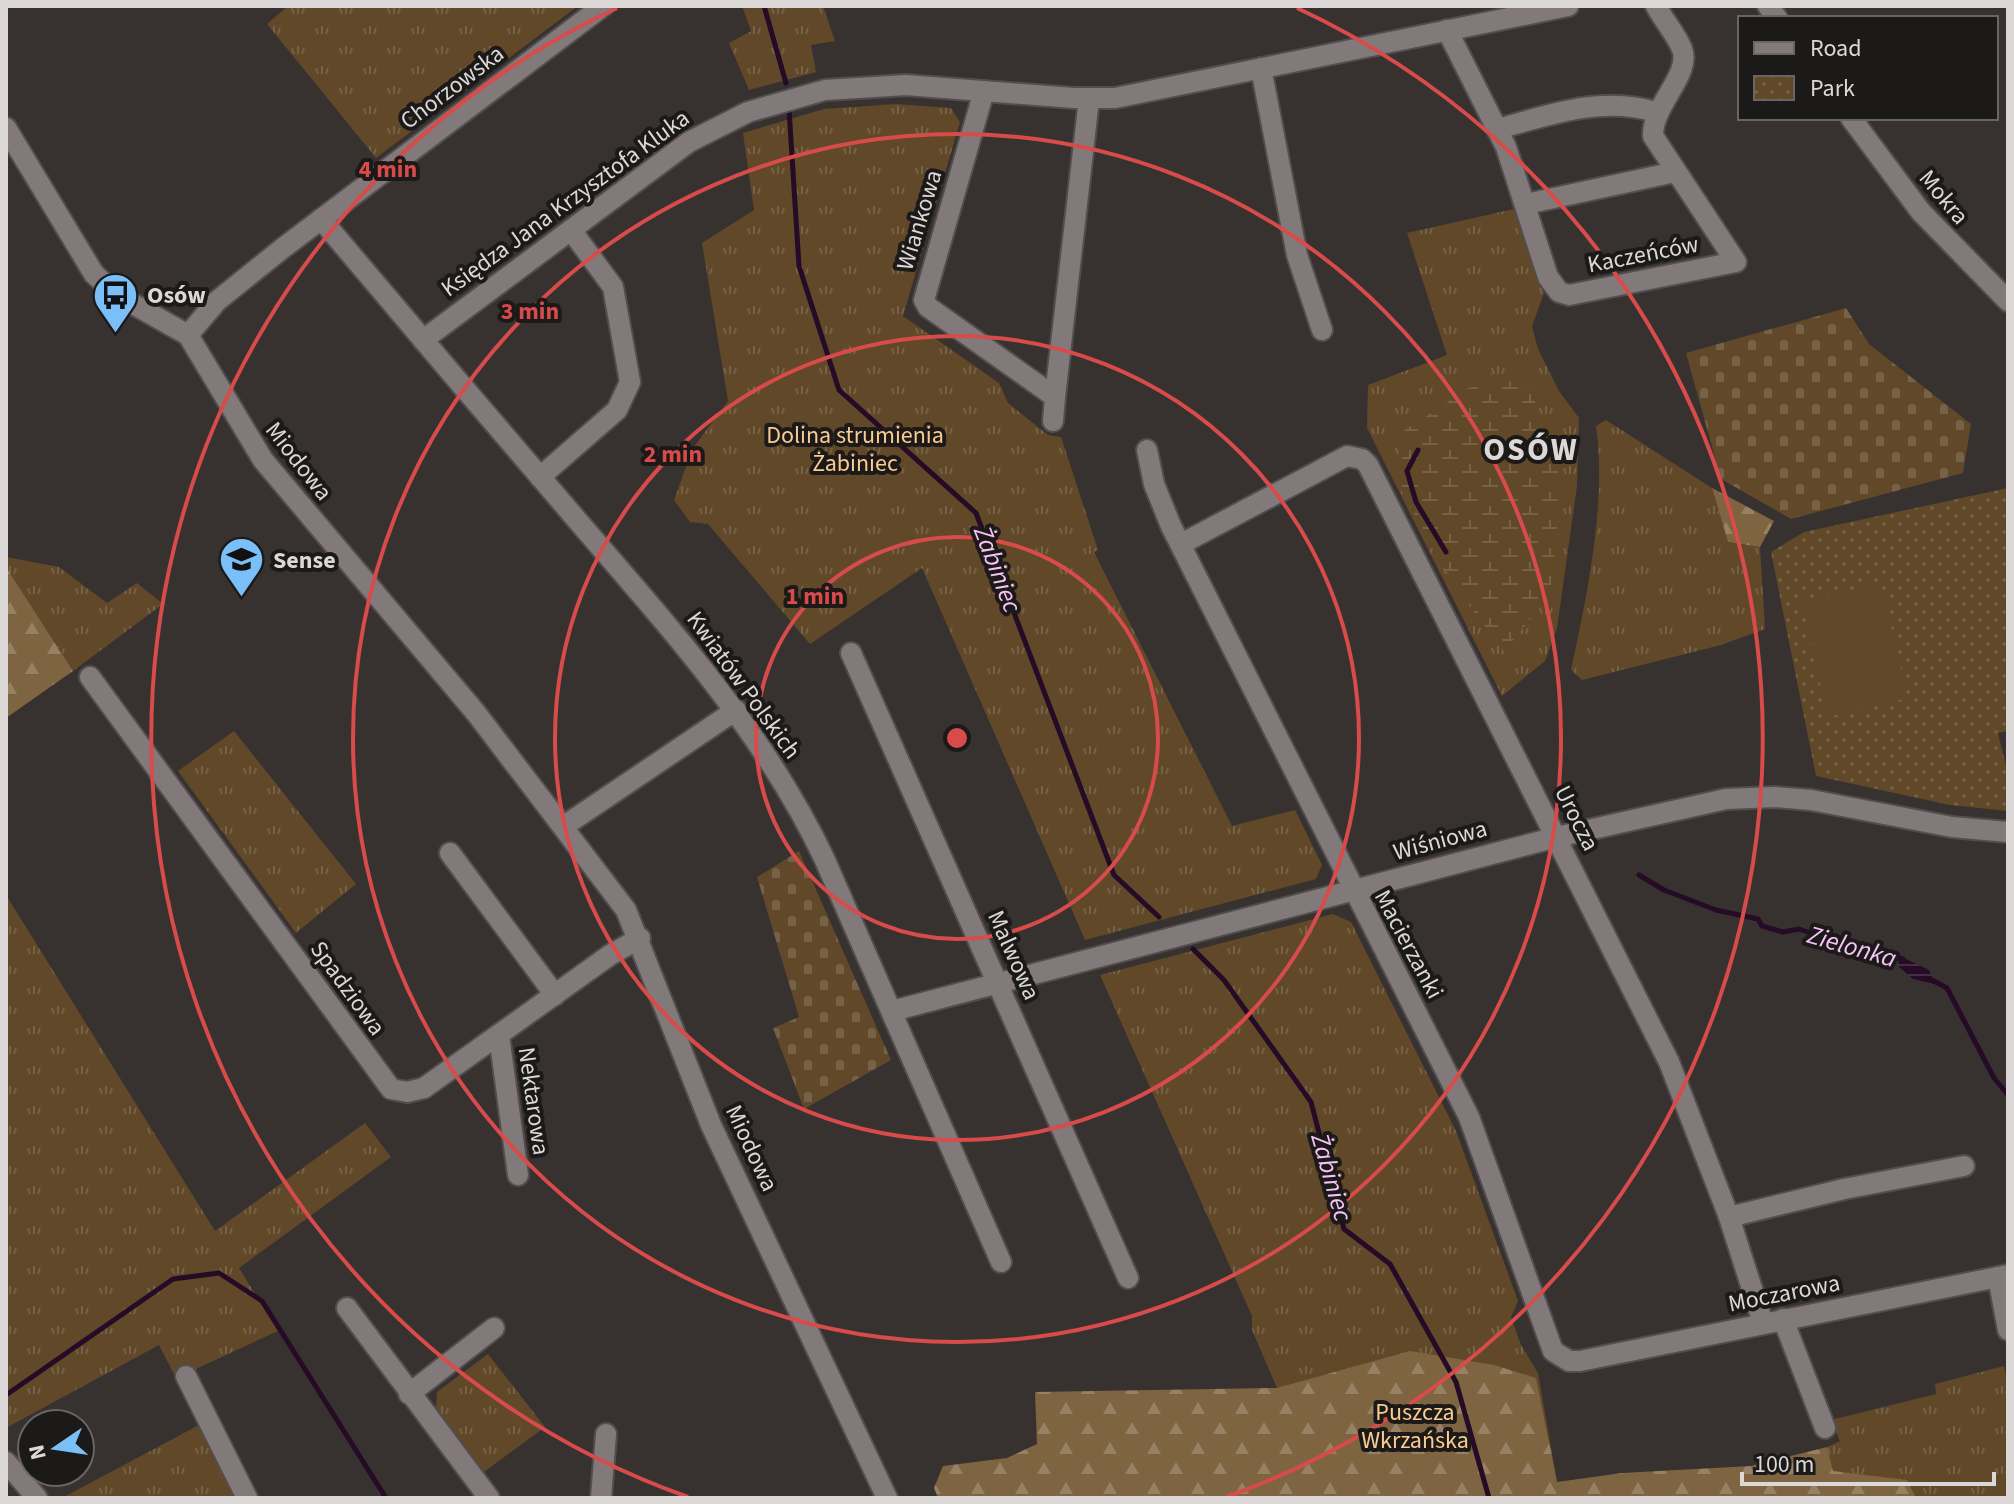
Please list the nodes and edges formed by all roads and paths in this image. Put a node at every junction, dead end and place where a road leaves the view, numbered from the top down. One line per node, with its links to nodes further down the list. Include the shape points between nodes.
1 (603, 6): 14 (street, Chorzowska)
2 (1568, 6): 4 (street, Księdza Jana Krzysztofa Kluka)
3 (1656, 6): 8 (street, via 1682,48 1684,62)
4 (1447, 30): 5 (street, Księdza Jana Krzysztofa Kluka); 11 (street, Kaczeńców)
5 (1261, 68): 7 (street, Księdza Jana Krzysztofa Kluka, via 1130,96); 17 (street, via 1297,255)
6 (984, 91): 7 (street, Księdza Jana Krzysztofa Kluka); 15 (street, Księdza Jana Krzysztofa Kluka, via 860,86 760,108 689,142); 20 (street, Wiankowa, via 924,300)
7 (1089, 99): 20 (street)
8 (1656, 112): 11 (street, via 1605,104); 12 (street, via 1653,136)
9 (1852, 120): 16 (street, Mokra, via 1921,212)
10 (6, 128): 18 (street, Miodowa, via 94,274 117,295)
11 (1498, 129): 13 (street, Kaczeńców)
12 (1675, 172): 13 (street); 13 (street, Kaczeńców, via 1736,262 1575,294 1559,292 1548,277)
13 (1526, 204)
14 (321, 219): 18 (street, Chorzowska, via 217,301); 19 (street, Kwiatów Polskich)
15 (571, 230): 19 (street, Księdza Jana Krzysztofa Kluka); 23 (street, via 613,287 630,382 617,410)
16 (2008, 301)
17 (1322, 330)
18 (188, 335): 28 (street, Miodowa, via 263,460)
19 (423, 340): 23 (street, Kwiatów Polskich)
20 (1055, 397): 21 (street)
21 (1053, 421)
22 (1147, 450): 24 (street, Macierzanki, via 1154,484)
23 (540, 477): 27 (street, Kwiatów Polskich)
24 (1181, 544): 30 (street, Urocza, via 1347,456 1368,465); 32 (street, Macierzanki)
25 (851, 653): 34 (street, Malwowa)
26 (90, 677): 37 (street, Spadziowa, via 391,1089 424,1088)
27 (736, 710): 28 (street); 36 (street, Kwiatów Polskich, via 798,806)
28 (564, 826): 33 (street, Miodowa, via 626,910)
29 (2008, 832): 30 (street, Wiśniowa, via 1757,796 1672,808)
30 (1557, 837): 32 (street, Wiśniowa); 40 (street, Urocza, via 1669,1062)
31 (450, 853): 35 (street)
32 (1351, 890): 34 (street, Wiśniowa); 48 (street, Macierzanki, via 1479,1140 1547,1341 1561,1357)
33 (640, 938): 35 (street, Spadziowa); 58 (street, Miodowa, via 711,1125)
34 (997, 982): 36 (street, Wiśniowa); 43 (street, Malwowa)
35 (555, 995): 37 (street, Spadziowa)
36 (892, 1011): 41 (street, Kwiatów Polskich)
37 (499, 1035): 39 (street, Nektarowa)
38 (1964, 1166): 40 (street)
39 (518, 1175)
40 (1729, 1217): 45 (street, Urocza)
41 (1001, 1262)
42 (2003, 1276): 45 (street, Moczarowa); 47 (street, Moczarowa)
43 (1128, 1278)
44 (347, 1308): 50 (street)
45 (1773, 1321): 48 (street, Moczarowa); 51 (street, Urocza)
46 (494, 1328): 50 (street)
47 (2008, 1330)
48 (1580, 1361)
49 (186, 1376): 55 (street)
50 (409, 1394): 56 (street)
51 (1825, 1428)
52 (606, 1434): 57 (street)
53 (6, 1462): 54 (street)
54 (37, 1498)
55 (247, 1498)
56 (489, 1498)
57 (601, 1498)
58 (887, 1498)

